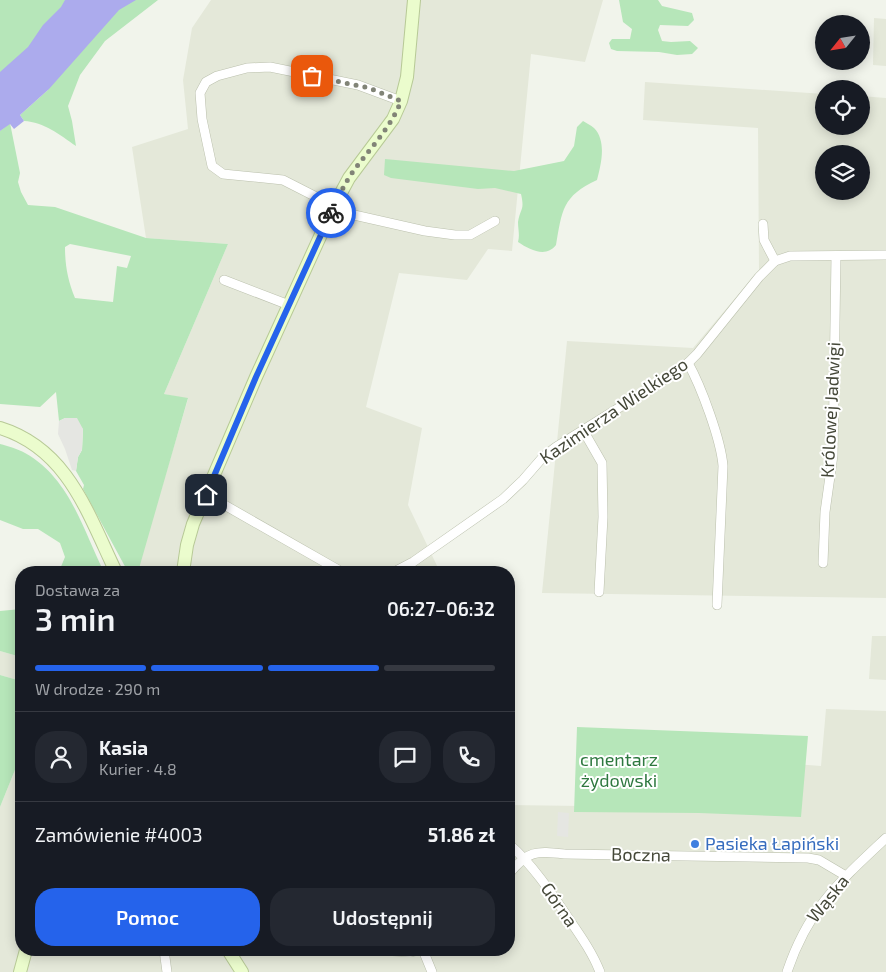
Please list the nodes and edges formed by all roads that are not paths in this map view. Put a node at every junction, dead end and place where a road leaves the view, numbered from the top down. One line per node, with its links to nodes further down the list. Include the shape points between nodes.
1 (414, 0): 2 (street, via 408,77)
2 (401, 101): 3 (street, via 358,85 270,67 247,68 217,76 206,82 200,93); 5 (street, via 393,119 352,173)
3 (212, 166): 4 (street); 5 (street, via 223,174 283,180)
4 (215, 178)
5 (333, 208): 6 (street, via 425,231 455,235 470,235); 12 (street)
6 (495, 221)
7 (763, 224): 10 (street, via 764,240)
8 (886, 255): 9 (street)
9 (836, 256): 10 (street, via 790,256); 17 (street, Królowej Jadwigi, via 833,455 825,512)
10 (775, 261): 13 (street, Kazimierza Wielkiego)
11 (224, 280): 12 (street)
12 (289, 305): 16 (street)
13 (688, 363): 15 (street, Kazimierza Wielkiego); 23 (street, via 722,452)
14 (0, 428): 18 (street, via 36,445 62,470 84,505)
15 (583, 430): 21 (street, Kazimierza Wielkiego, via 543,456 503,499); 22 (street, via 602,463)
16 (206, 495): 19 (street, via 189,537); 20 (street)
17 (823, 563)
18 (113, 566)
19 (184, 566)
20 (331, 566)
21 (405, 566)
22 (599, 592)
23 (716, 605)
24 (886, 838): 28 (street, Wąska)
25 (515, 849): 26 (street, Górna)
26 (524, 857): 27 (street); 28 (street, Boczna, via 539,852 808,858 819,860); 37 (street, Górna, via 582,938)
27 (515, 867)
28 (846, 876): 38 (street, Wąska, via 815,912 798,942)
29 (24, 956): 33 (street)
30 (165, 956): 34 (street)
31 (232, 956): 35 (street)
32 (425, 956): 36 (street)
33 (20, 972)
34 (167, 972)
35 (242, 972)
36 (432, 972)
37 (600, 972)
38 (787, 972)

